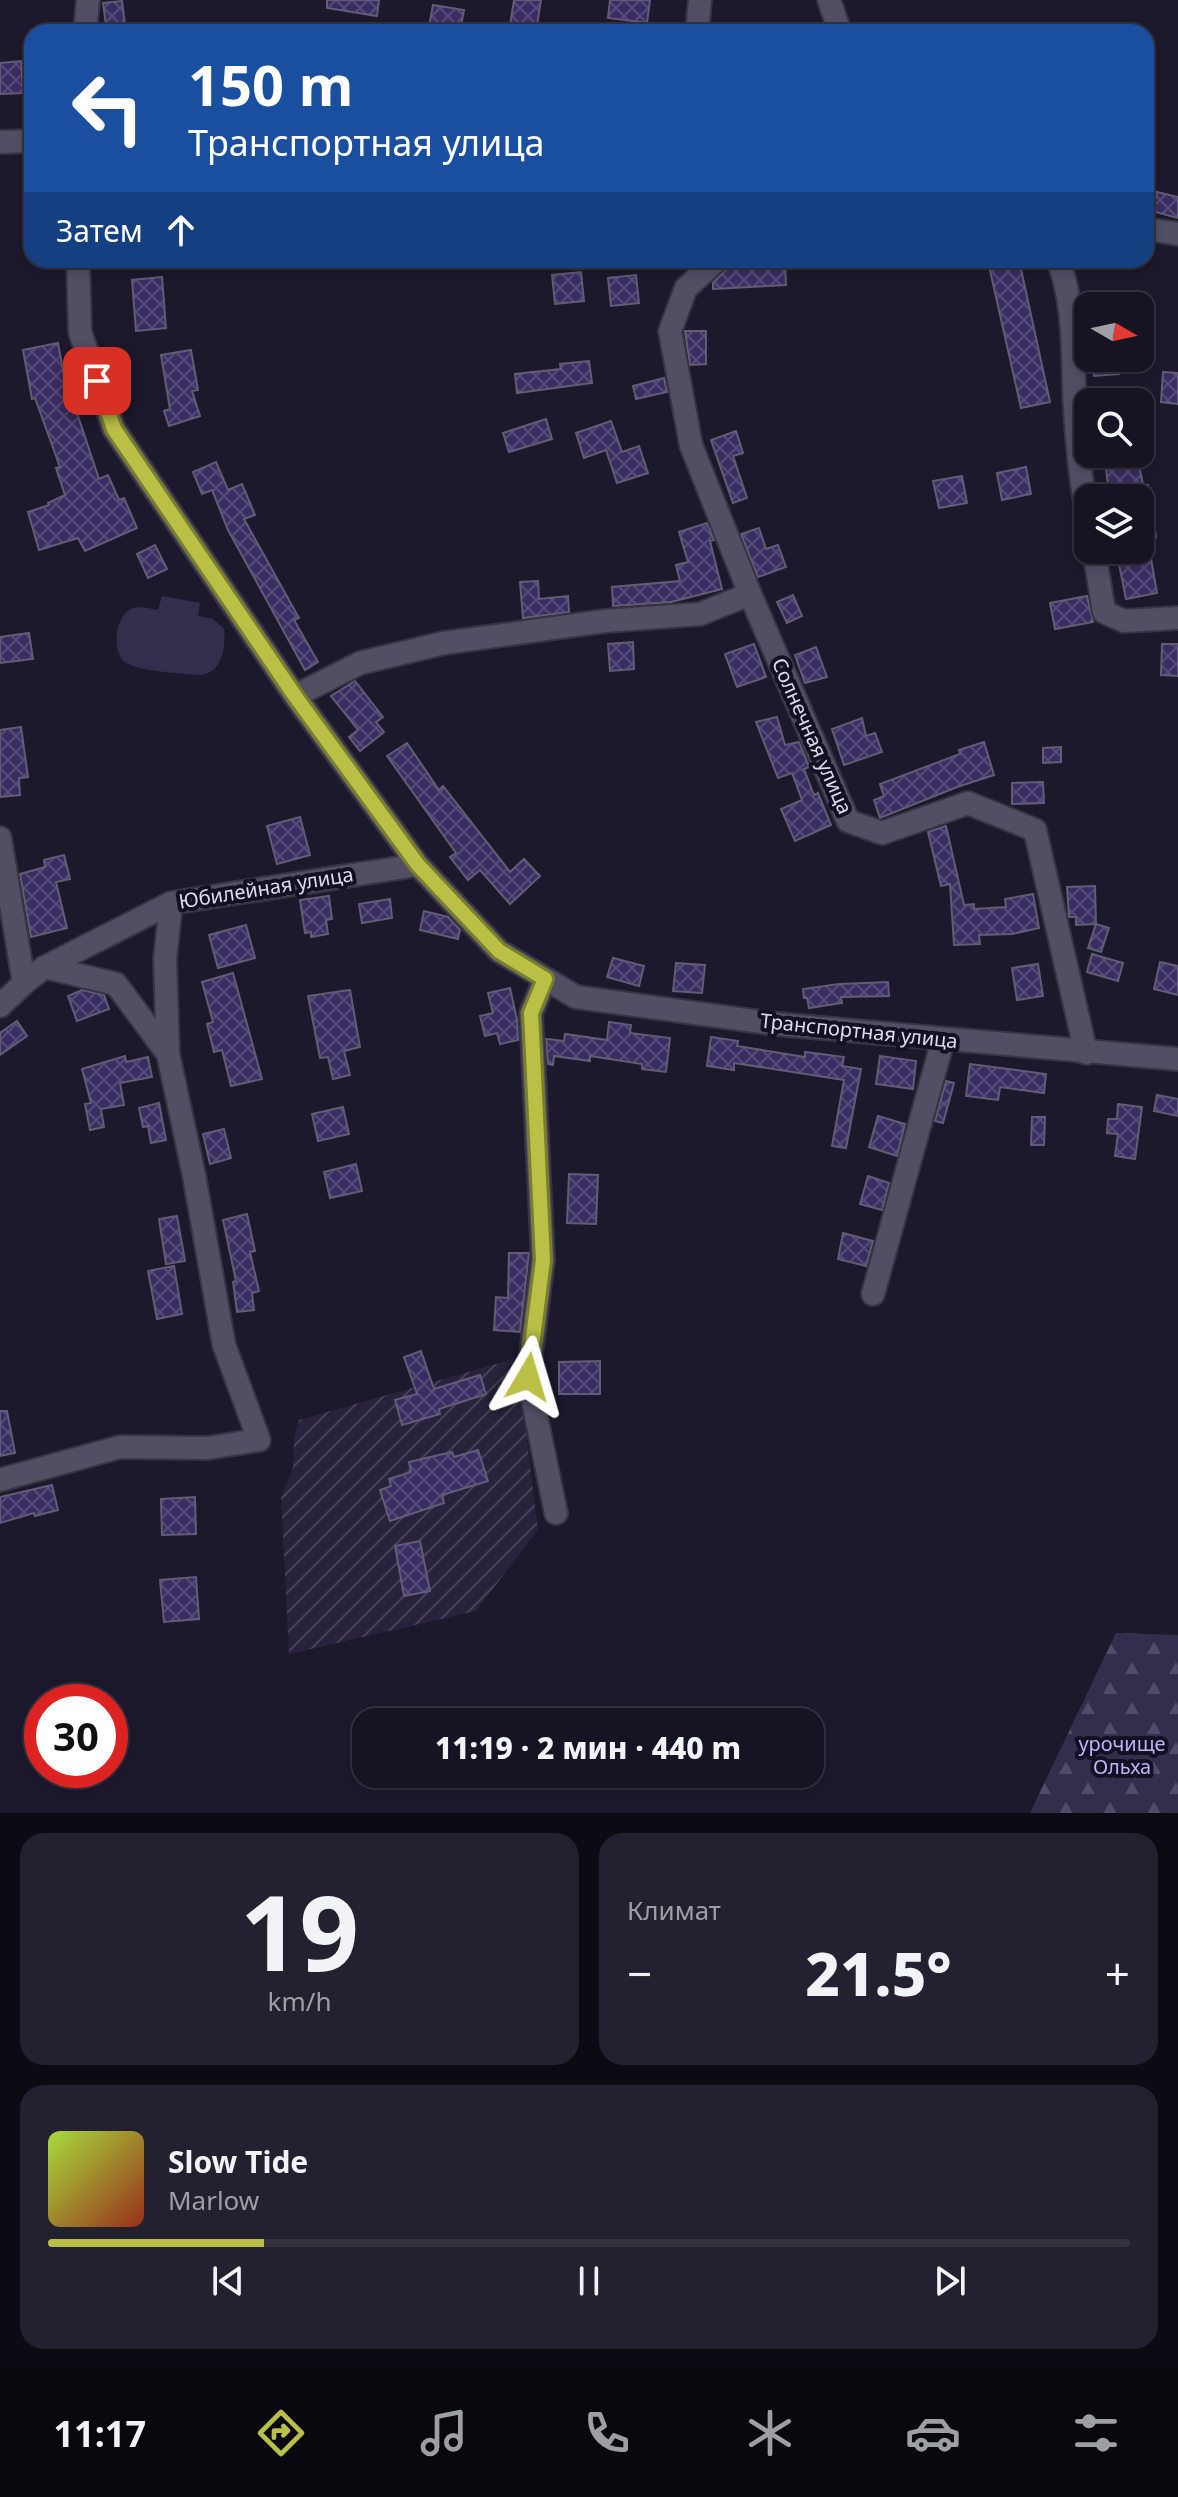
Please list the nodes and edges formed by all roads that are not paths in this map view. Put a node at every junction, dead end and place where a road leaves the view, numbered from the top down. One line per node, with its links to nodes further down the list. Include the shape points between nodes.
1 (88, 0): 4 (street)
2 (700, 0): 5 (street)
3 (829, 0): 6 (street)
4 (86, 24)
5 (698, 24)
6 (837, 24)
7 (24, 141): 8 (street)
8 (0, 142)
9 (1154, 230): 10 (street)
10 (1178, 234)
11 (78, 268): 18 (street, Транспортная улица, via 80,332 114,429)
12 (708, 268): 16 (street, Солнечная улица, via 686,288 670,331 691,445)
13 (1061, 268): 14 (street, via 1072,340)
14 (1082, 484)
15 (1096, 564): 17 (street, via 1104,612 1124,621)
16 (750, 594): 18 (street, via 700,614 444,643 360,663); 29 (street, Солнечная улица, via 848,821 882,833 968,803 1035,830)
17 (1178, 618)
18 (295, 696): 20 (street, Транспортная улица)
19 (0, 838): 22 (street)
20 (418, 865): 21 (street, Юбилейная улица); 24 (street, Транспортная улица, via 499,951)
21 (171, 903): 23 (street, Юбилейная улица); 30 (street, via 165,959)
22 (13, 912): 23 (street, via 24,943); 25 (street); 26 (street, via 13,953)
23 (55, 962): 25 (street, Юбилейная улица); 30 (street, via 116,984)
24 (545, 979): 28 (street, Транспортная улица, via 576,997); 34 (street, via 531,1013 543,1260 528,1377)
25 (24, 983): 27 (street, Юбилейная улица)
26 (0, 1000)
27 (0, 1006)
28 (943, 1040): 29 (street, Транспортная улица); 32 (street)
29 (1086, 1053): 31 (street, Транспортная улица)
30 (168, 1054): 33 (street, via 224,1345 259,1440 208,1448 120,1447)
31 (1178, 1059)
32 (873, 1294)
33 (0, 1480)
34 (556, 1513)

